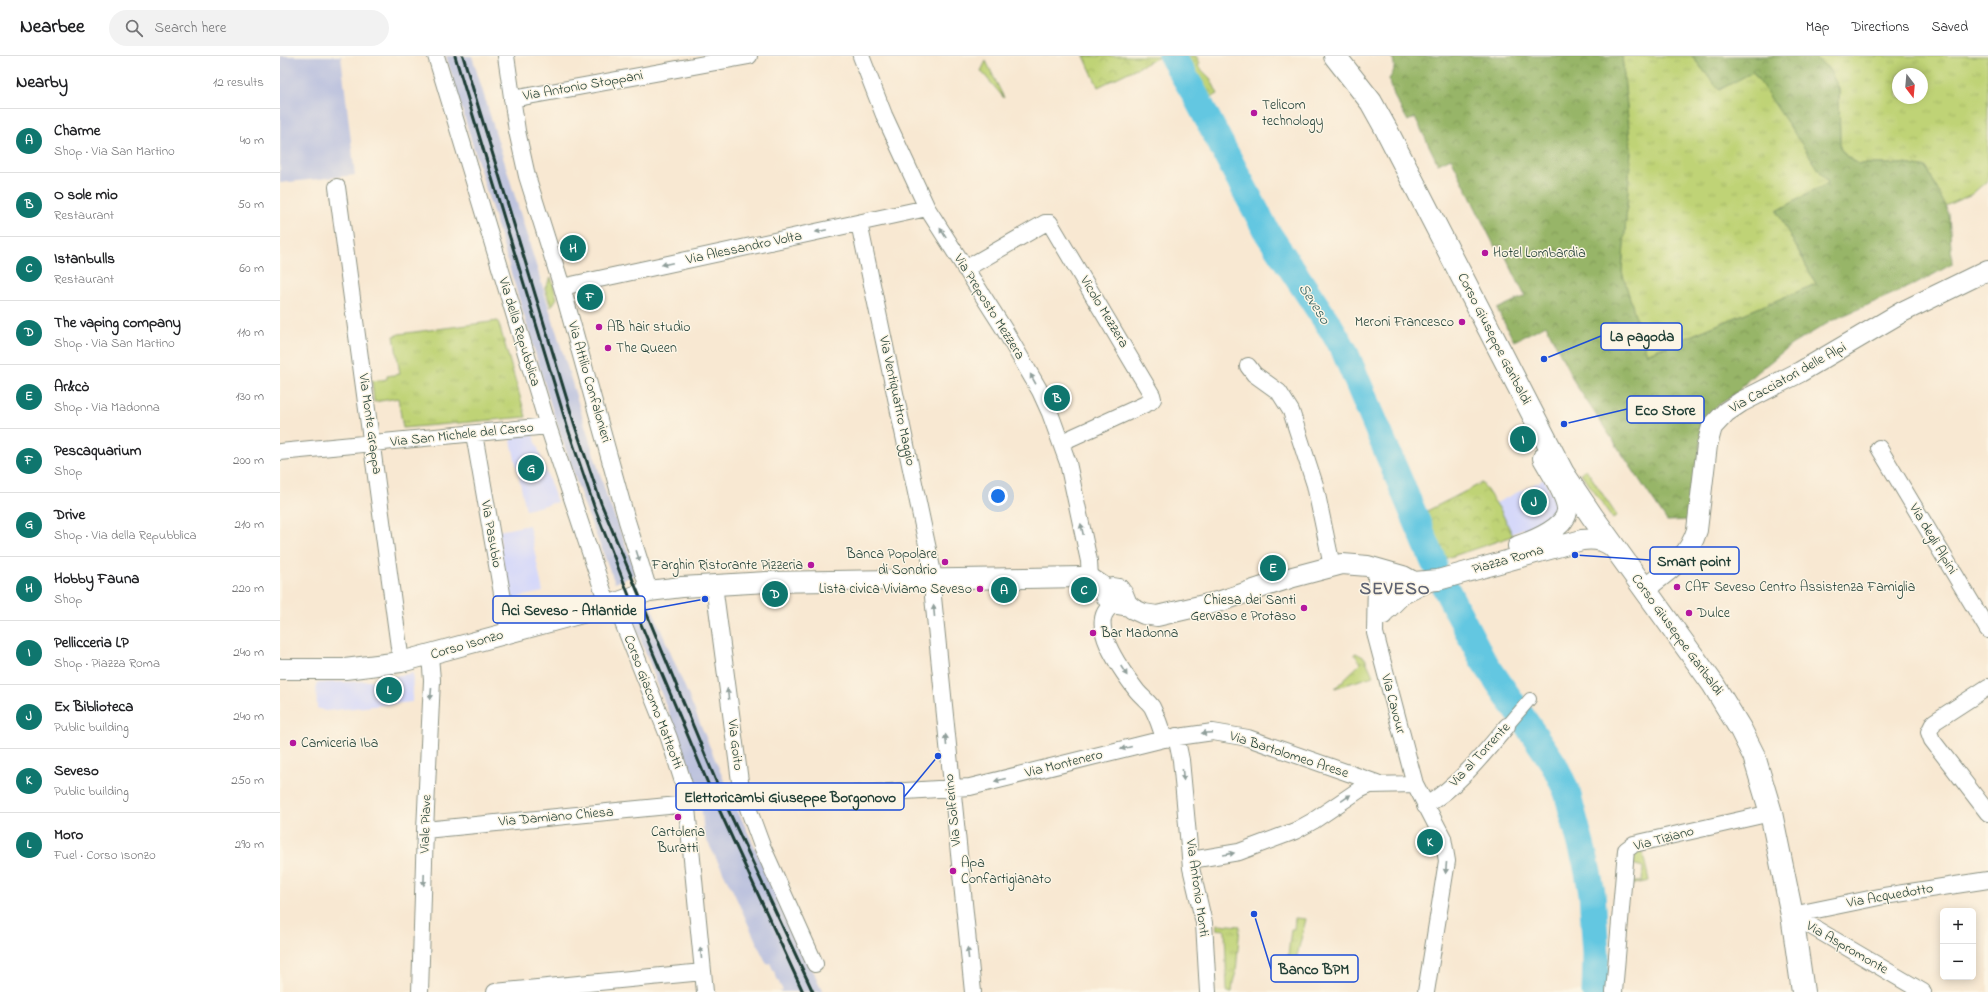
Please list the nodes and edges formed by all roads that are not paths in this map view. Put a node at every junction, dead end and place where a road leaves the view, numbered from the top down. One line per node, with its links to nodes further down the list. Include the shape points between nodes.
1 (436, 56): 15 (street, Via della Repubblica)
2 (506, 56): 6 (street, Via Attilio Confalonieri)
3 (749, 56): 6 (street, Via Antonio Stoppani)
4 (861, 56): 8 (street, Via Preposto Mezzera, via 884,115)
5 (1335, 56): 14 (main road, Corso Giuseppe Garibaldi, via 1367,96 1386,129)
6 (512, 98): 12 (street, Via Attilio Confalonieri, via 527,176)
7 (338, 187): 18 (street, Via Monte Grappa)
8 (927, 208): 9 (street, Via Alessandro Volta); 10 (street, Via Preposto Mezzera, one-way to 8)
9 (859, 223): 12 (street, Via Alessandro Volta, one-way to 12); 29 (street, Via Ventiquattro Maggio, via 932,565)
10 (966, 269): 17 (street, Via Preposto Mezzera, one-way to 10, via 1037,386); 17 (street, Vicolo Mezzera, via 1046,222 1050,223 1154,399)
11 (1988, 270): 32 (street, Via Cacciatori delle Alpi, via 1902,312 1726,412 1712,427 1707,444 1693,542 1677,564)
12 (562, 287): 33 (street, Via Attilio Confalonieri, one-way to 33)
13 (1248, 366): 26 (street, via 1254,374 1279,392 1291,411 1315,485)
14 (1524, 396): 21 (main road, Corso Giuseppe Garibaldi, via 1563,473); 22 (street, via 1528,428 1567,504)
15 (548, 426): 16 (street, Via San Michele del Carso); 34 (street, Via della Repubblica)
16 (474, 434): 18 (street, Via San Michele del Carso); 37 (street, Via Pasubio)
17 (1062, 442): 31 (street, Via Preposto Mezzera, one-way to 17)
18 (373, 443): 20 (street, Via San Michele del Carso); 39 (street, Via Monte Grappa)
19 (1879, 448): 36 (street, Via degli Alpini)
20 (280, 452)
21 (1592, 516): 22 (street, Piazza Roma, via 1585,510 1579,510 1570,513); 23 (street, Piazza Roma, via 1594,524 1591,533); 24 (main road, Corso Giuseppe Garibaldi)
22 (1564, 521): 28 (street, Piazza Roma, via 1530,542)
23 (1576, 541): 24 (street, Piazza Roma, via 1590,538 1602,540); 28 (street, Piazza Roma)
24 (1618, 553): 32 (main road, Corso Giuseppe Garibaldi)
25 (1351, 563): 26 (street); 27 (street); 35 (street, via 1365,570)
26 (1332, 566): 31 (street, via 1293,576 1221,601 1155,616 1140,613)
27 (1394, 574): 28 (street, via 1416,582); 35 (street, via 1379,574 1376,579)
28 (1439, 575): 35 (street, via 1403,596)
29 (933, 580): 30 (street, Corso Isonzo); 31 (street, Corso Isonzo); 47 (street, Via Solferino, one-way to 29, via 932,597)
30 (714, 585): 33 (street, Corso Isonzo); 48 (street, Via Goito, one-way to 30, via 741,789)
31 (1106, 588): 44 (street, one-way to 44, via 1109,608 1102,625 1104,637)
32 (1644, 588): 51 (main road, Corso Giuseppe Garibaldi, via 1713,684 1741,730 1754,756)
33 (649, 591): 34 (street, Corso Isonzo)
34 (612, 605): 37 (street, Corso Isonzo); 49 (street, Corso Giacomo Matteotti, via 681,770)
35 (1380, 616): 46 (street, Via Cavour, via 1377,629 1378,643)
36 (1988, 630)
37 (509, 633): 38 (street, Corso Isonzo)
38 (430, 656): 39 (street, Corso Isonzo); 53 (street, Viale Piave, one-way to 53, via 432,680)
39 (401, 662): 40 (street, Corso Isonzo, via 351,668)
40 (280, 669)
41 (1988, 687): 52 (street, via 1934,722 1929,732 1932,740)
42 (1530, 699): 43 (street, Via al Torrente)
43 (1507, 726): 50 (street, Via al Torrente, via 1467,771 1443,794)
44 (1170, 738): 45 (street, Via Bartolomeo Arese, one-way to 44, via 1278,748 1226,733 1198,733); 47 (street, Via Montenero, one-way to 47, via 991,783); 54 (street, Via Antonio Monti, one-way to 54, via 1182,760)
45 (1377, 784): 46 (street); 54 (street, one-way to 45, via 1239,852 1280,837 1313,821 1359,790)
46 (1415, 784): 50 (street, Via Cavour)
47 (951, 789): 48 (street, Via Montenero); 62 (street, Via Solferino, one-way to 47)
48 (746, 801): 57 (street, Via Goito, via 762,846)
49 (688, 804): 53 (street, Via Damiano Chiesa); 58 (street, Corso Giacomo Matteotti, one-way to 49)
50 (1425, 806): 64 (street, Via Cavour, one-way to 64, via 1443,838 1447,861)
51 (1771, 813): 56 (main road, Corso Giuseppe Garibaldi); 65 (street, Via Tiziano, via 1634,844 1626,850)
52 (1988, 813)
53 (425, 830): 59 (street, Viale Piave, one-way to 59)
54 (1191, 860): 63 (street, Via Antonio Monti, via 1204,923)
55 (1988, 880): 56 (street, Via Acquedotto, via 1871,898)
56 (1792, 915): 66 (main road, Corso Giuseppe Garibaldi); 67 (street, Via Aspromonte)
57 (815, 964)
58 (703, 972): 60 (street); 61 (street, Corso Giacomo Matteotti)
59 (420, 992)
60 (495, 992)
61 (705, 992)
62 (973, 992)
63 (1208, 992)
64 (1426, 992)
65 (1614, 992)
66 (1803, 992)
67 (1923, 992)

